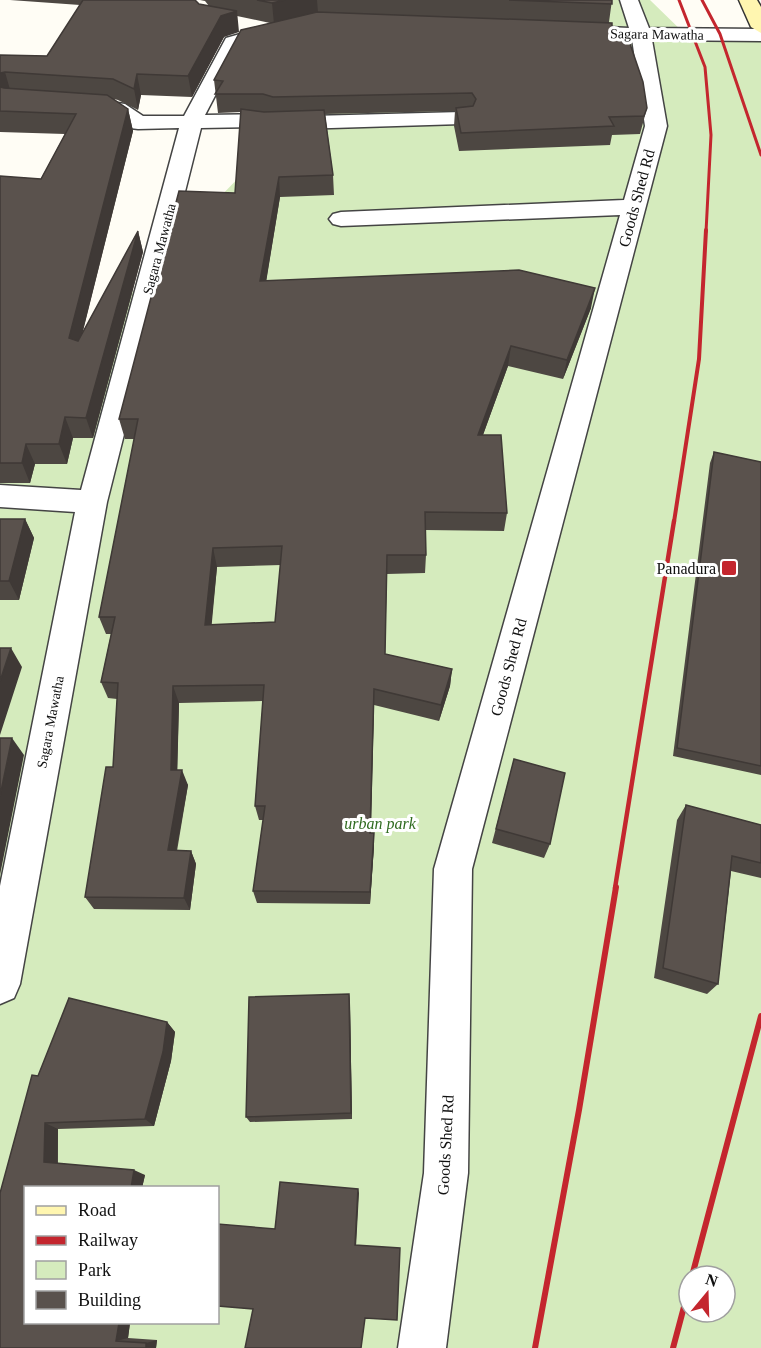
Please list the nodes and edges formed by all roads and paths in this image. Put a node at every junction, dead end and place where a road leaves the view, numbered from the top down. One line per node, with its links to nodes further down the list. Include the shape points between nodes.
1 (629, 0): 8 (street, Goods Shed Rd)
2 (748, 0): 5 (street)
3 (230, 22): 7 (street)
4 (307, 24): 7 (street, Sagara Mawatha)
5 (761, 27)
6 (546, 30): 8 (street, Sagara Mawatha)
7 (272, 31): 12 (street, Sagara Mawatha, via 234,42)
8 (641, 34): 9 (street, Sagara Mawatha); 13 (street, Goods Shed Rd, via 656,126)
9 (761, 34)
10 (69, 104): 12 (street, via 118,108 138,123)
11 (462, 118): 12 (street, via 266,123)
12 (192, 120): 16 (street, Sagara Mawatha)
13 (634, 207): 14 (street); 18 (street, Goods Shed Rd, via 453,869 446,1173)
14 (341, 219)
15 (0, 496): 16 (street)
16 (92, 502): 17 (street, Sagara Mawatha)
17 (0, 984)
18 (422, 1348)

